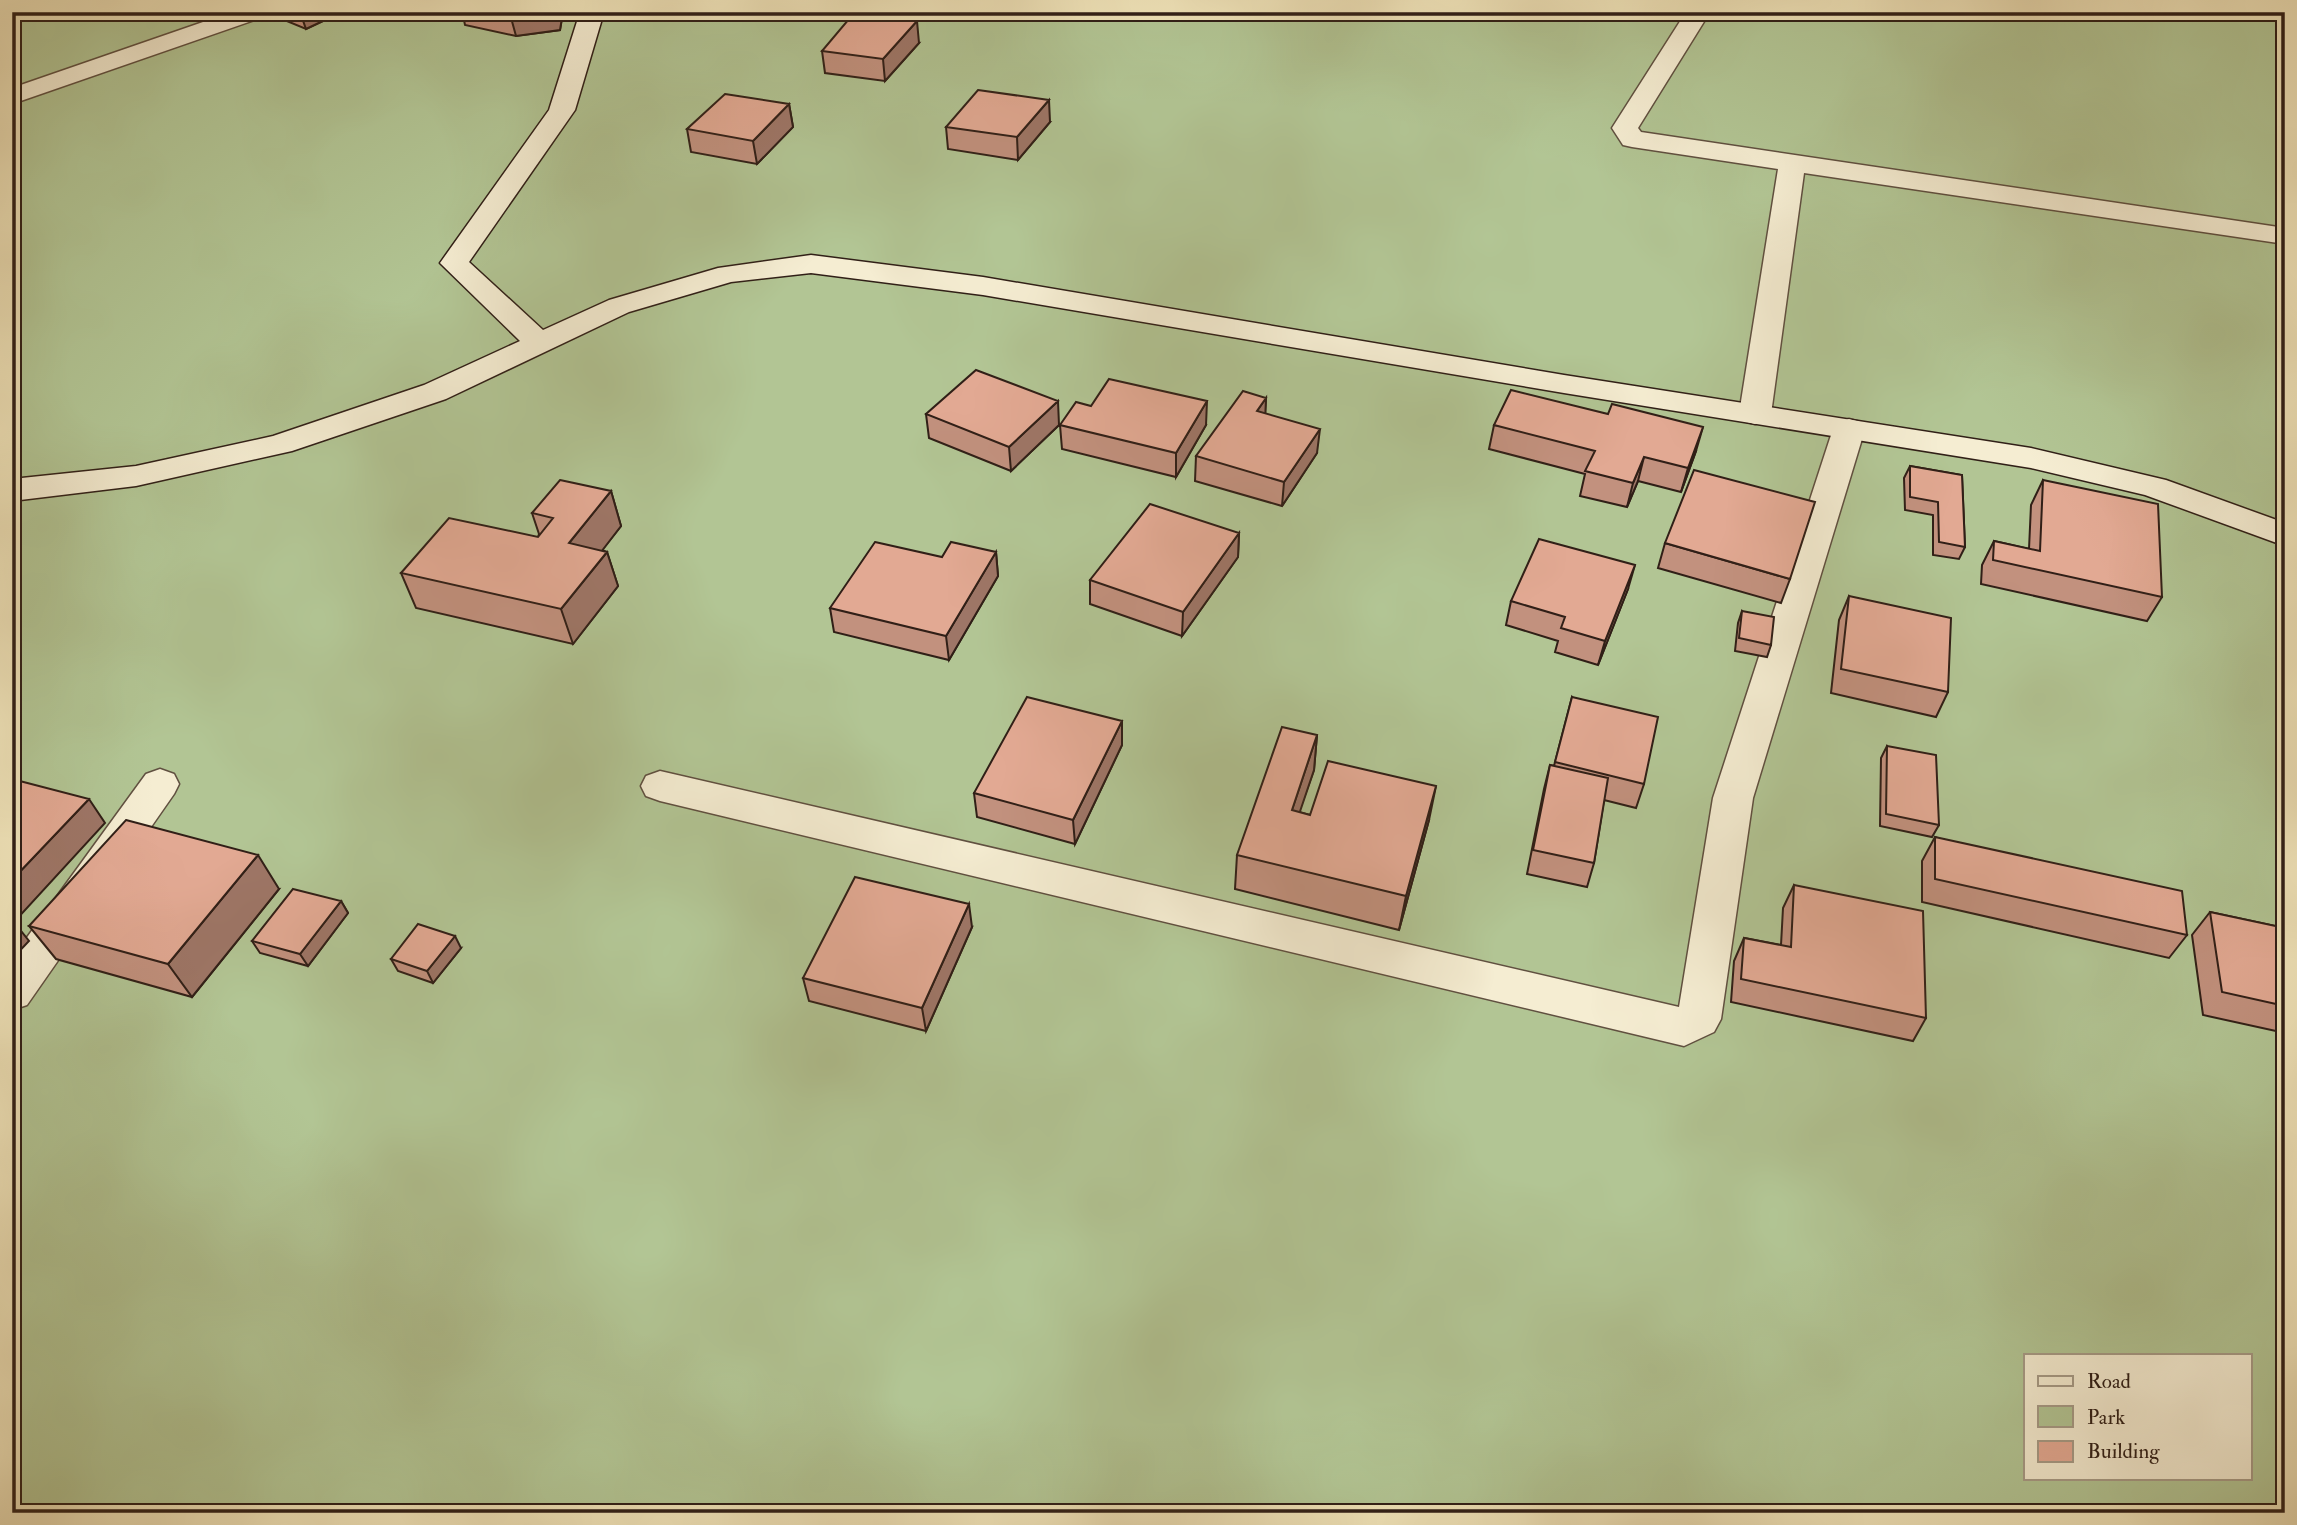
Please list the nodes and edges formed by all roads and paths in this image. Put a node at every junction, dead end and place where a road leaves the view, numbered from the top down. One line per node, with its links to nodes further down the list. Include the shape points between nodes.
1 (592, 12): 7 (street, via 562,110 454,263)
2 (1698, 12): 5 (street, via 1625,128 1632,139)
3 (239, 14): 4 (street)
4 (12, 97)
5 (1792, 164): 6 (street); 8 (street)
6 (2285, 236)
7 (540, 343): 8 (street, via 620,306 716,278 811,264 983,286); 10 (street, via 435,392 281,444 136,476)
8 (1755, 414): 9 (street)
9 (1849, 429): 11 (street, via 2031,458 2154,487); 13 (street, via 1733,798 1699,1019 1684,1027)
10 (12, 489)
11 (2283, 534)
12 (160, 784): 14 (street)
13 (660, 786)
14 (12, 992)

